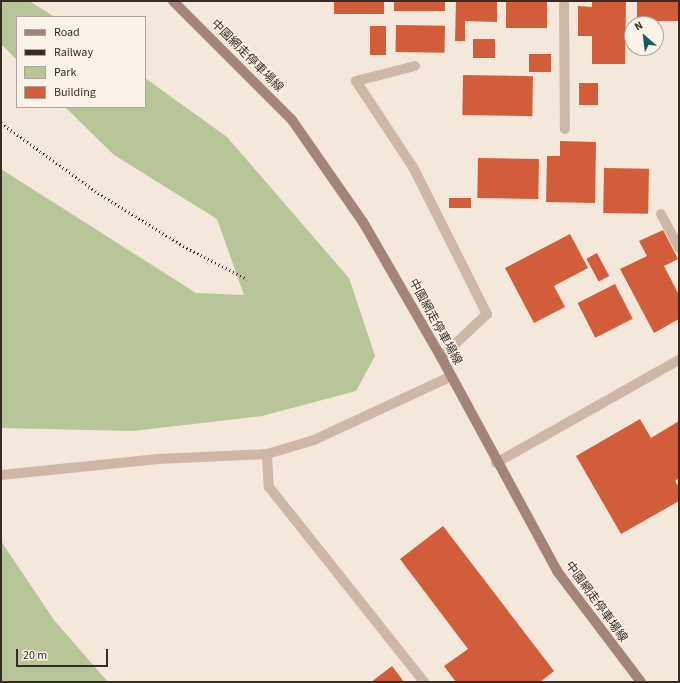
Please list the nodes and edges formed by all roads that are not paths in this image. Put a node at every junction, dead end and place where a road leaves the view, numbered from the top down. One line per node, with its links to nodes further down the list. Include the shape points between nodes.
1 (173, 1): 7 (main road, 中園網走停車場線, via 292,120 363,222)
2 (564, 1): 4 (street)
3 (415, 66): 7 (street, via 356,81 413,167 487,314)
4 (565, 129)
5 (661, 214): 6 (street)
6 (679, 248)
7 (441, 357): 9 (main road, 中園網走停車場線)
8 (679, 360): 11 (street)
9 (450, 377): 10 (street, via 314,440); 11 (main road, 中園網走停車場線)
10 (267, 454): 12 (street, via 158,459); 13 (street, via 269,487)
11 (496, 463): 14 (main road, 中園網走停車場線, via 557,571)
12 (1, 475)
13 (424, 682)
14 (641, 682)

